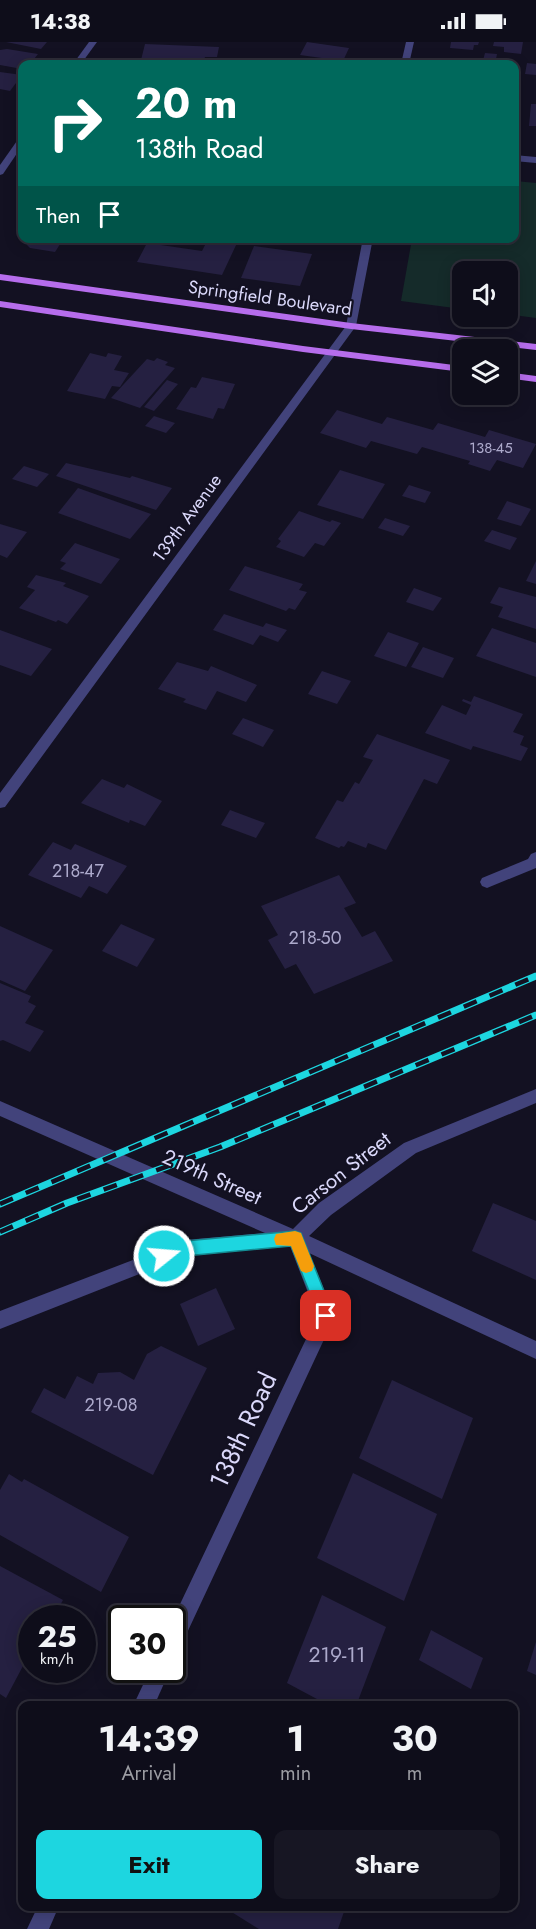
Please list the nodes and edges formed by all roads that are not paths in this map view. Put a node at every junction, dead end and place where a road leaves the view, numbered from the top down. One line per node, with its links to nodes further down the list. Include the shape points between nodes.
1 (93, 42): 3 (street)
2 (410, 42): 4 (street)
3 (80, 60)
4 (406, 60)
5 (18, 146): 8 (street)
6 (519, 158): 7 (street)
7 (536, 160)
8 (0, 172)
9 (367, 243): 12 (street, 139th Avenue)
10 (0, 277): 12 (main road, Springfield Boulevard)
11 (0, 304): 14 (main road)
12 (351, 326): 13 (main road, Springfield Boulevard); 14 (street, 139th Avenue)
13 (536, 347)
14 (331, 353): 15 (main road); 18 (street, 139th Avenue)
15 (452, 368)
16 (518, 377): 17 (main road)
17 (536, 379)
18 (0, 803)
19 (536, 858): 20 (street, via 534,863)
20 (487, 882)
21 (536, 1096): 23 (street, Carson Street, via 410,1148 325,1209)
22 (0, 1108): 23 (street, 219th Street)
23 (295, 1238): 24 (street, Carson Street, via 185,1248); 25 (street, 219th Street); 26 (street, 138th Road, via 326,1316)
24 (0, 1320)
25 (536, 1350)
26 (186, 1613)
27 (154, 1683): 28 (street)
28 (145, 1701)
29 (47, 1911): 30 (street)
30 (38, 1929)

